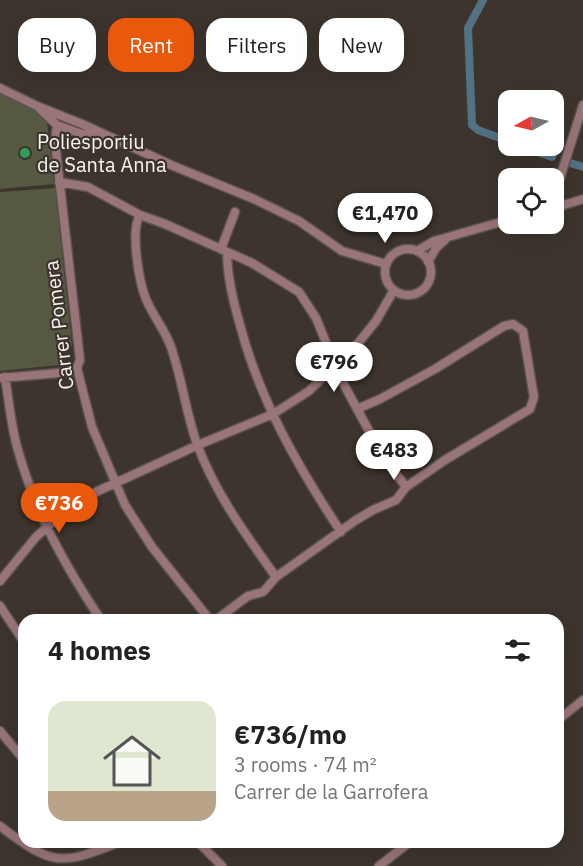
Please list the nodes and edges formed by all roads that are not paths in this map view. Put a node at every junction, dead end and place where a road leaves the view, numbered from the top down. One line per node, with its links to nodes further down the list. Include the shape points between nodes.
1 (0, 88): 3 (street)
2 (583, 105): 7 (street)
3 (37, 106): 4 (street); 5 (street)
4 (82, 124): 5 (street); 6 (street)
5 (57, 125): 6 (street); 8 (street, Carrer Pomera)
6 (110, 138): 18 (street, via 254,199 299,221 342,251)
7 (563, 168)
8 (59, 182): 12 (street, via 88,187); 21 (street, Carrer Pomera, via 80,360)
9 (583, 200): 10 (street)
10 (564, 205)
11 (236, 213): 16 (street)
12 (140, 215): 16 (street); 25 (street, via 135,232 142,287 171,346)
13 (498, 223): 14 (street)
14 (448, 237): 15 (street); 17 (street)
15 (417, 250): 17 (street); 18 (street, via 395,252)
16 (224, 251): 20 (street, via 299,292 316,318); 24 (street, via 247,353)
17 (428, 262): 19 (street, via 430,277 422,290 408,295)
18 (386, 264): 19 (street, via 386,278)
19 (394, 290): 20 (street, via 376,321)
20 (336, 366): 23 (street); 24 (street, via 309,391)
21 (77, 368): 22 (street, via 70,372); 26 (street, Carrer Pomera, via 92,427)
22 (2, 378): 28 (street, via 17,449)
23 (357, 409): 27 (street, via 384,458); 27 (street, via 435,369 504,326 520,327 533,402 530,409)
24 (273, 414): 25 (street); 29 (street, via 294,457)
25 (198, 445): 26 (street); 30 (street, via 221,494)
26 (115, 483): 28 (street, via 63,513); 34 (street, Carrer Pomera, via 152,547)
27 (406, 487): 29 (street, via 396,500)
28 (46, 529): 31 (street); 33 (street)
29 (341, 532): 30 (street)
30 (276, 577): 35 (street, via 266,590 248,596)
31 (0, 581)
32 (0, 606): 36 (street)
33 (97, 614)
34 (205, 614)
35 (224, 614)
36 (18, 633)
37 (583, 700): 38 (street)
38 (564, 715)
39 (0, 731): 40 (street)
40 (18, 753)
41 (0, 826): 42 (street)
42 (18, 840)
43 (29, 848): 44 (street, via 43,856 61,859)
44 (105, 848)
45 (204, 848): 48 (street)
46 (403, 848): 47 (street)
47 (382, 865)
48 (222, 866)

